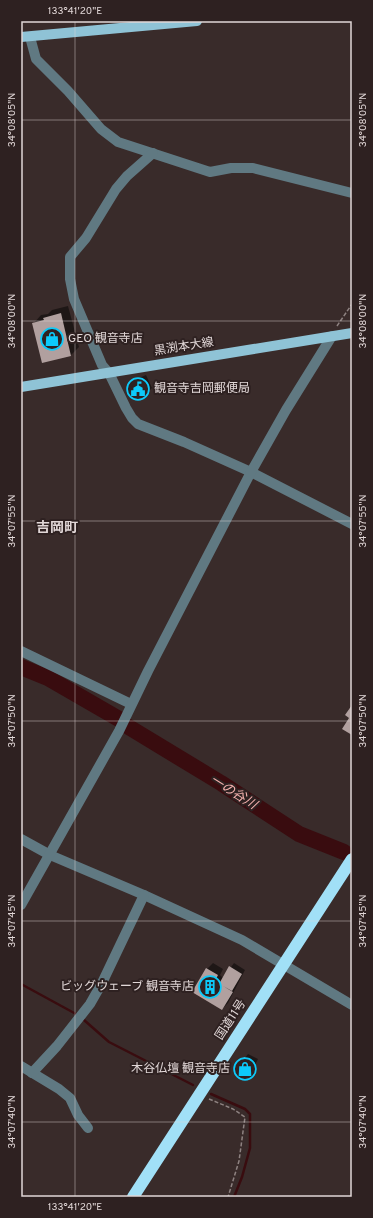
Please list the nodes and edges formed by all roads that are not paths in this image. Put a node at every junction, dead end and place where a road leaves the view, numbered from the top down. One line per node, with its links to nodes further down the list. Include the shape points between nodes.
1 (197, 21): 2 (main road)
2 (25, 37): 3 (street, via 36,59 101,129 118,142)
3 (153, 153): 4 (street, via 210,172 231,168 253,168); 7 (street, via 116,189 86,238 70,257 70,279 74,299 102,365)
4 (352, 193)
5 (352, 333): 6 (main road, 黒渕本大線)
6 (332, 336): 7 (main road, 黒渕本大線); 9 (street)
7 (109, 373): 8 (main road, 黒渕本大線); 9 (street, via 126,408 138,424)
8 (21, 387)
9 (251, 472): 10 (street); 12 (street)
10 (352, 524)
11 (21, 651): 12 (street)
12 (131, 704): 14 (street, via 119,731)
13 (21, 839): 14 (street)
14 (50, 855): 16 (street); 17 (street)
15 (352, 859): 18 (highway, 国道11号)
16 (144, 895): 18 (street, via 242,940); 21 (street, via 90,1004)
17 (21, 905)
18 (283, 965): 19 (street); 23 (highway, 国道11号)
19 (352, 1005)
20 (21, 1066): 21 (street)
21 (32, 1073): 22 (street, via 70,1098)
22 (88, 1128)
23 (133, 1197)

